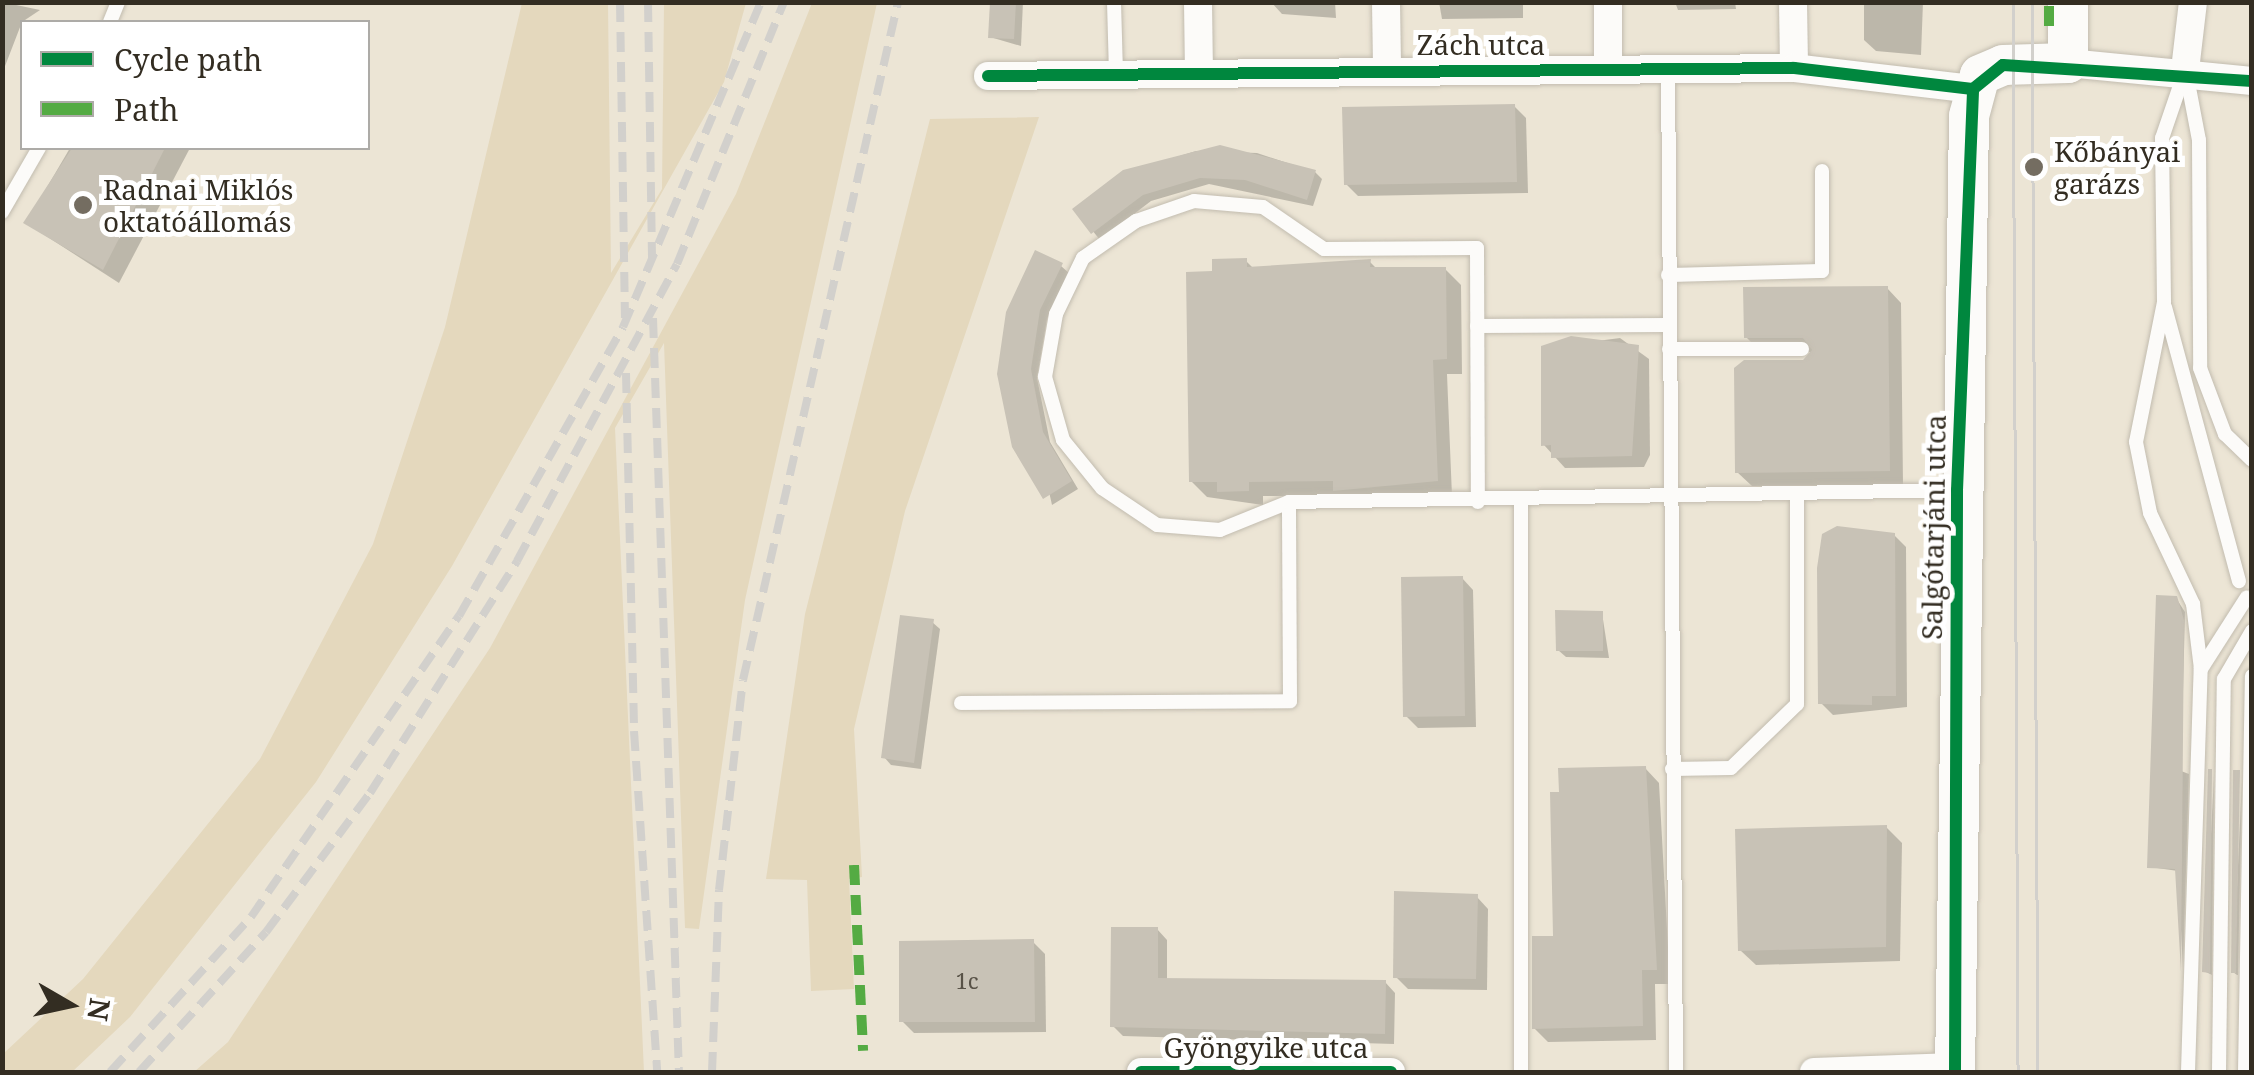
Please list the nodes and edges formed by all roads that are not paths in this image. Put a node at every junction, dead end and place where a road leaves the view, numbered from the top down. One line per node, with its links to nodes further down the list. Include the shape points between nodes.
1 (1114, 2): 15 (lane)
2 (1198, 2): 13 (street)
3 (1386, 2): 12 (street)
4 (1608, 2): 9 (street)
5 (1793, 2): 11 (street)
6 (2068, 2): 8 (street)
7 (2193, 2): 14 (street)
8 (2068, 63): 14 (street); 18 (street, via 2002,64)
9 (1608, 68): 10 (street, Zách utca); 12 (street, Zách utca)
10 (1668, 68): 11 (street, Zách utca); 22 (lane)
11 (1794, 68): 18 (street, Zách utca)
12 (1387, 69): 13 (street, Zách utca)
13 (1199, 70): 15 (street, Zách utca)
14 (2186, 70): 17 (street); 23 (lane, via 2162,138); 28 (lane, via 2199,140 2200,368 2224,434)
15 (1116, 72): 16 (street, Zách utca)
16 (988, 76)
17 (2252, 80)
18 (1972, 89): 29 (street, Salgótarjáni utca)
19 (38, 150): 21 (lane)
20 (1822, 172): 22 (lane, via 1822,271)
21 (2, 212)
22 (1668, 275): 24 (lane)
23 (2164, 302): 36 (lane); 39 (lane, via 2136,442 2150,513 2192,604)
24 (1669, 325): 25 (lane); 27 (lane)
25 (1477, 326): 33 (lane, via 1476,248 1324,248 1263,207 1194,200 1136,221 1083,258 1056,314 1046,377 1063,440 1102,488 1157,525 1204,529); 34 (lane)
26 (1802, 348): 27 (lane)
27 (1669, 349): 30 (lane)
28 (2252, 460)
29 (1957, 490): 31 (lane); 43 (street, Salgótarjáni utca)
30 (1670, 500): 31 (lane); 32 (lane); 42 (lane)
31 (1797, 500): 42 (lane, via 1797,704 1731,768)
32 (1520, 501): 34 (lane); 47 (lane)
33 (1289, 502): 34 (lane); 41 (lane, via 1290,701)
34 (1478, 502)
35 (2252, 566): 36 (lane)
36 (2239, 581): 37 (lane)
37 (2249, 601): 39 (lane)
38 (2252, 631): 51 (lane, via 2224,679)
39 (2201, 669): 50 (lane)
40 (2252, 676): 52 (lane)
41 (961, 703)
42 (1672, 768): 48 (lane)
43 (1955, 1070): 49 (street)
44 (1142, 1072): 45 (street, Gyöngyike utca)
45 (1229, 1072): 46 (street, Gyöngyike utca)
46 (1391, 1072)
47 (1521, 1072)
48 (1676, 1072)
49 (1814, 1072)
50 (2188, 1072)
51 (2219, 1072)
52 (2245, 1072)

